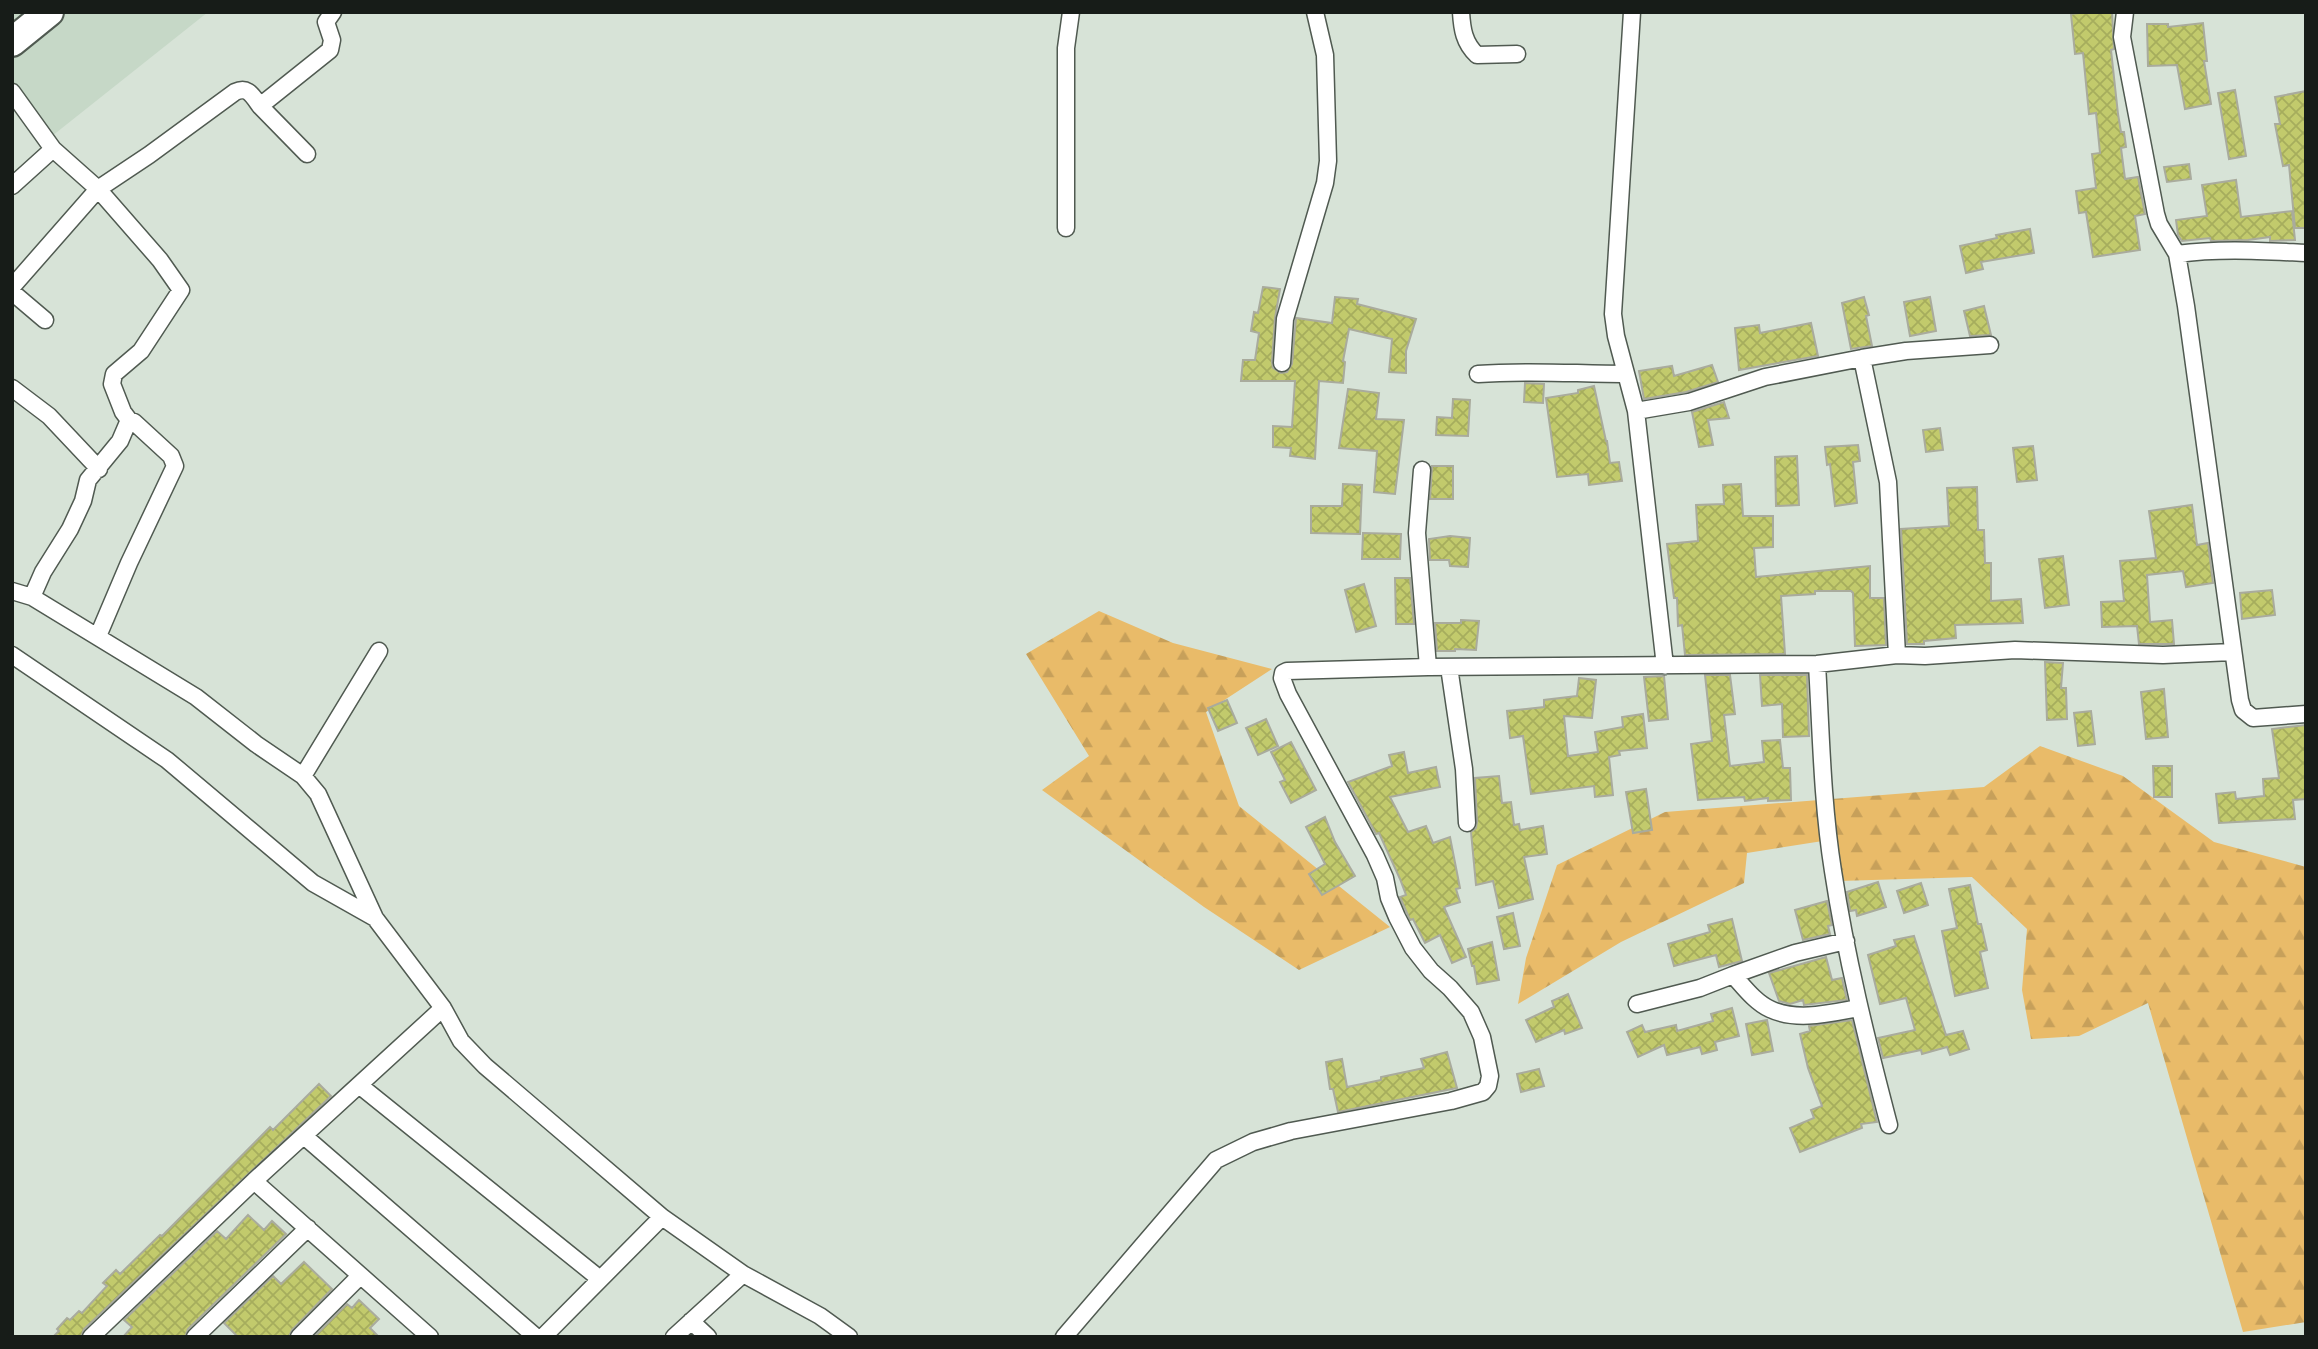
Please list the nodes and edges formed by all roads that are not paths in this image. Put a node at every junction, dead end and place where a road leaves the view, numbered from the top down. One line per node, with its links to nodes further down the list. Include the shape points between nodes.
1 (49, 12): 8 (highway)
2 (333, 12): 11 (street, via 326,22 330,50)
3 (1071, 12): 16 (street, via 1066,48)
4 (1315, 12): 23 (street, via 1325,55 1328,161 1285,319)
5 (1461, 12): 9 (street, via 1462,30 1477,55)
6 (1632, 12): 25 (street, via 1613,314)
7 (2125, 12): 18 (street, via 2122,37 2156,214)
8 (12, 42)
9 (1517, 54)
10 (12, 92): 12 (street)
11 (260, 106): 13 (street); 15 (street, via 248,90 234,92)
12 (55, 152): 14 (street); 15 (street)
13 (307, 154)
14 (12, 186)
15 (98, 189): 19 (street); 28 (street, via 181,289 141,351 114,374 112,384)
16 (1066, 228)
17 (2306, 253): 18 (street, via 2208,250)
18 (2178, 254): 35 (street)
19 (12, 289): 20 (street)
20 (45, 320)
21 (1990, 345): 22 (street)
22 (1862, 358): 27 (street, via 1765,377 1689,402); 36 (street, via 1888,482)
23 (1282, 363)
24 (1478, 374): 25 (street)
25 (1626, 374): 27 (street)
26 (12, 388): 29 (street, via 49,416)
27 (1636, 411): 39 (street)
28 (129, 420): 29 (street, via 120,442); 33 (street, via 171,456 175,466)
29 (99, 469): 32 (street, via 88,480 70,529)
30 (1422, 470): 40 (street, via 1417,533)
31 (12, 591): 32 (street)
32 (32, 597): 33 (street)
33 (98, 636): 43 (street, via 196,697)
34 (379, 651): 43 (street)
35 (2233, 652): 36 (street, via 2163,655 2015,650); 42 (street, via 2240,700 2249,716)
36 (1897, 655): 38 (street)
37 (12, 656): 45 (street, via 167,760 313,883)
38 (1817, 664): 39 (street); 46 (street, via 1832,869)
39 (1665, 666): 41 (street)
40 (1427, 667): 41 (street); 71 (street, via 1304,669 1287,671 1282,677 1375,855 1396,917 1431,971 1471,1012 1482,1037 1488,1086 1483,1092 1451,1101 1290,1131 1216,1160)
41 (1449, 667): 44 (street)
42 (2306, 714)
43 (303, 776): 45 (street, via 318,794)
44 (1467, 823)
45 (375, 918): 49 (street)
46 (1846, 942): 47 (street, via 1795,953); 50 (street)
47 (1733, 975): 48 (street); 50 (street, via 1762,1004 1791,1016)
48 (1637, 1004)
49 (443, 1008): 51 (street); 55 (street, via 461,1041 485,1066)
50 (1859, 1008): 52 (street)
51 (359, 1085): 53 (street); 59 (street)
52 (1889, 1125)
53 (304, 1136): 54 (street); 66 (street)
54 (254, 1181): 56 (street); 62 (street)
55 (662, 1217): 57 (street); 59 (street)
56 (308, 1228): 58 (street); 63 (street)
57 (743, 1274): 60 (street); 70 (street)
58 (360, 1276): 61 (street); 64 (street)
59 (600, 1279): 67 (street)
60 (691, 1321): 68 (street); 69 (street)
61 (409, 1331): 65 (street)
62 (91, 1337)
63 (195, 1337)
64 (299, 1337)
65 (430, 1337)
66 (536, 1337)
67 (543, 1337)
68 (674, 1337)
69 (708, 1337)
70 (849, 1337)
71 (1064, 1337)

